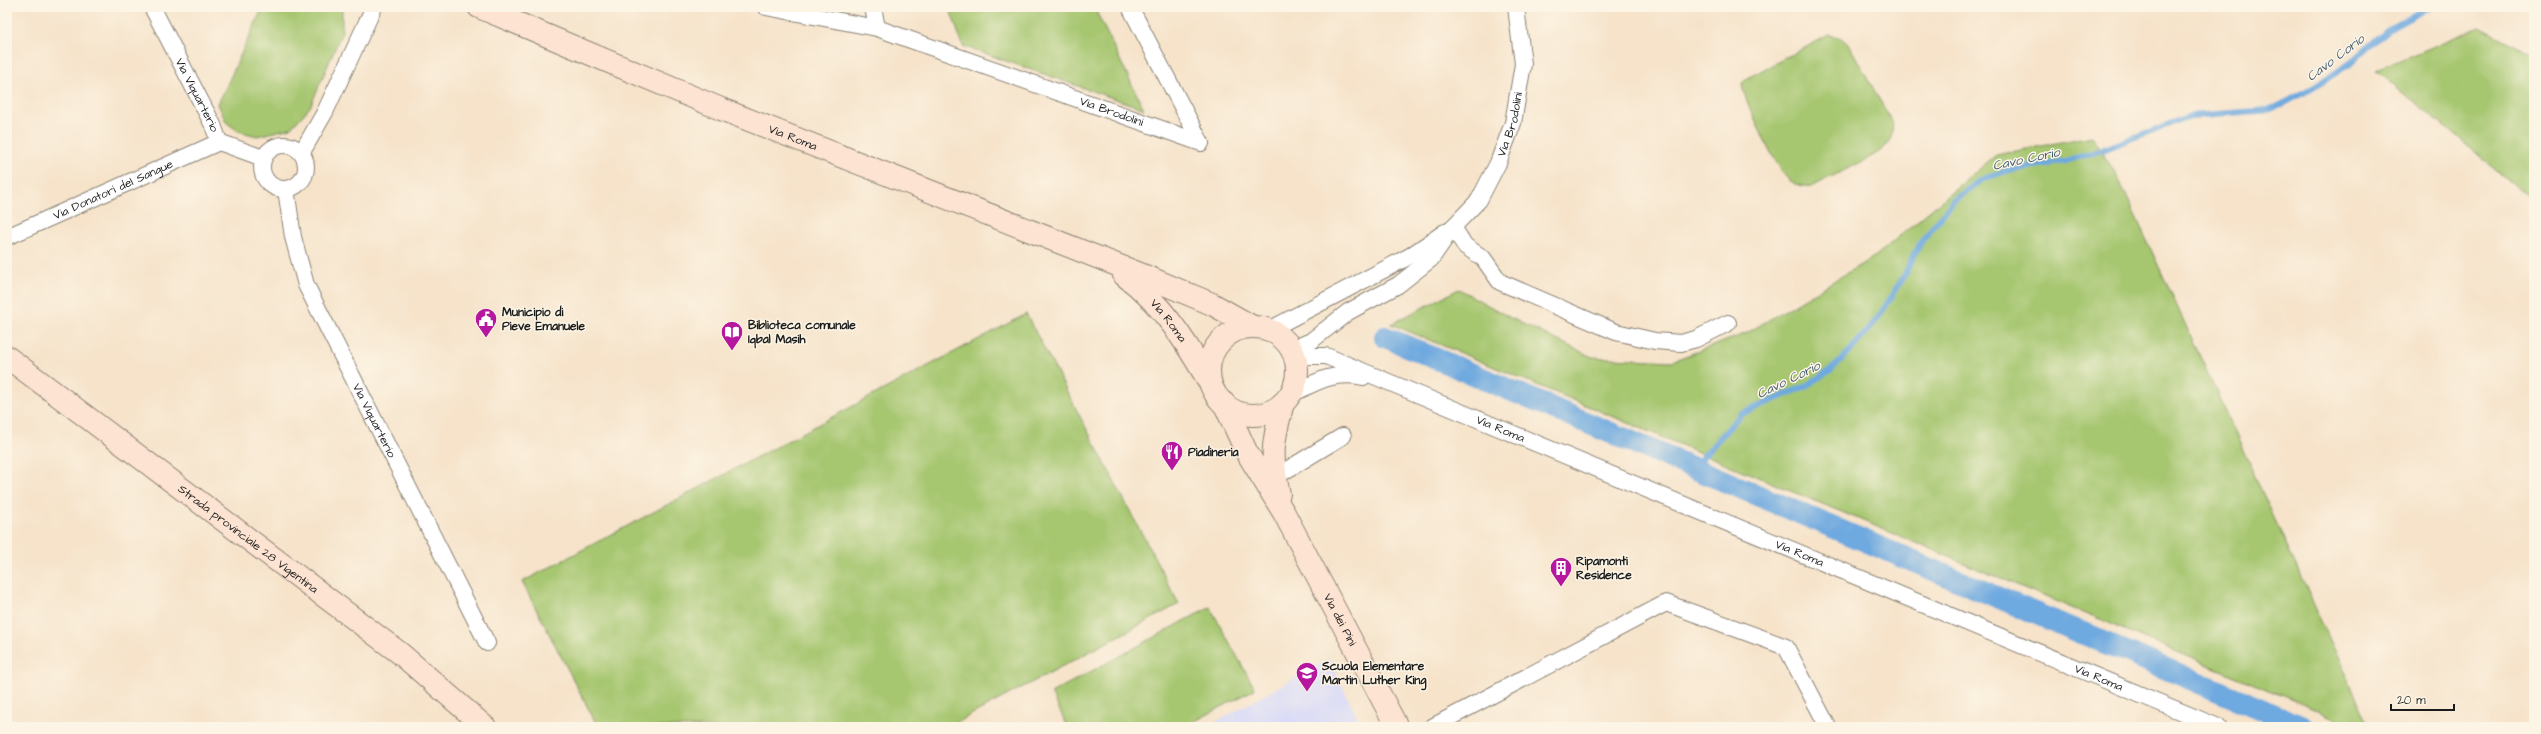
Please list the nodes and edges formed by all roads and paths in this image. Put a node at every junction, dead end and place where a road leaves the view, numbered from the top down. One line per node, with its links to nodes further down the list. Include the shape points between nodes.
1 (152, 7): 9 (street, Via Viquarterio, via 213,125)
2 (374, 7): 10 (street, via 328,106)
3 (479, 7): 15 (street, Via Roma, via 721,109)
4 (766, 7): 8 (street)
5 (873, 7): 8 (street)
6 (1130, 7): 8 (street, Via Brodolini, via 1201,143)
7 (1516, 7): 13 (street, Via Brodolini, via 1523,64 1513,122 1498,163 1479,200)
8 (877, 28)
9 (219, 142): 11 (street, Via Viquarterio); 14 (street, Via Donatori del Sangue)
10 (302, 152): 11 (street, via 296,147 281,144 268,151); 12 (street, via 306,165 303,178 293,187)
11 (263, 158): 12 (street, via 266,180 272,185)
12 (286, 189): 26 (street, Via Viquarterio, via 293,236 306,285)
13 (1453, 227): 16 (street, via 1465,246 1483,258 1500,282 1616,332 1655,341 1681,343 1696,339); 17 (street, Via Brodolini, via 1410,256); 18 (street, Via Brodolini, via 1431,259 1398,285 1348,312)
14 (7, 237)
15 (1109, 264): 17 (street, Via Roma, via 1212,304); 21 (street, Via Roma, via 1145,290 1185,339)
16 (1728, 323)
17 (1261, 328): 18 (street, via 1282,337); 21 (street, via 1235,330 1221,341 1212,356 1209,373)
18 (1293, 352): 20 (street, Via Roma, via 1326,356); 22 (street, via 1297,369 1296,383)
19 (7, 357): 27 (street, Strada provinciale 28 Vigentina, via 401,654)
20 (1380, 380): 22 (street, Via Roma, via 1348,374 1324,377); 31 (street, Via Roma)
21 (1219, 397): 22 (street, via 1234,410 1247,414 1260,414 1272,410); 25 (street, Via dei Pini, via 1246,451)
22 (1286, 399): 24 (street, Via dei Pini, via 1273,440)
23 (1343, 436): 24 (street)
24 (1275, 477): 25 (street, Via dei Pini)
25 (1284, 513): 28 (street, Via dei Pini)
26 (487, 642)
27 (485, 727)
28 (1397, 727)
29 (1432, 727): 30 (street, via 1666,603 1786,647)
30 (1828, 727)
31 (2218, 727)

